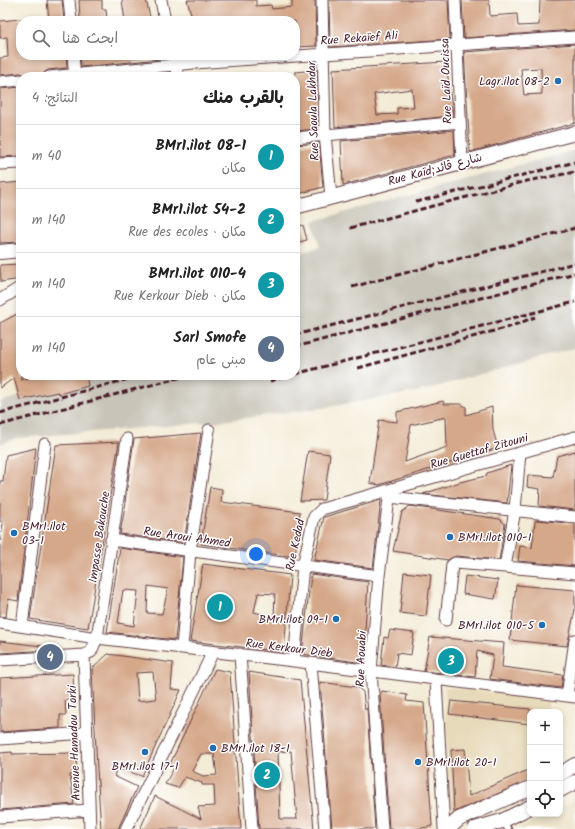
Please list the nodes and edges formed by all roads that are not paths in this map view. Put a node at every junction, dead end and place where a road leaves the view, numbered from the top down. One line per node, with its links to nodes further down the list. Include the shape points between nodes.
1 (69, 0): 5 (street)
2 (161, 0): 6 (street)
3 (322, 0): 9 (street, Rue Saoula Lakhdar)
4 (455, 0): 8 (street, Rue Laïd Oucissa)
5 (71, 16)
6 (165, 16)
7 (575, 37): 8 (street, Rue Rekaïef Ali)
8 (458, 44): 9 (street, Rue Rekaïef Ali); 18 (street, Rue Laïd Oucissa)
9 (324, 54): 10 (street, Rue Rekaïef Ali); 20 (street, Rue Saoula Lakhdar)
10 (300, 55)
11 (73, 60): 13 (street)
12 (174, 60): 14 (street, Rue Rekaïef Ali); 15 (street)
13 (75, 72)
14 (100, 72)
15 (177, 72)
16 (16, 80): 17 (street)
17 (0, 82)
18 (460, 122): 20 (street); 22 (street, Rue Laïd Oucissa)
19 (575, 133): 22 (street, Rue Kaïd;شارع قائد)
20 (325, 134): 21 (street); 25 (street, Rue Saoula Lakhdar)
21 (300, 137)
22 (462, 162): 25 (street, Rue Kaïd;شارع قائد)
23 (16, 163): 24 (street)
24 (0, 164)
25 (331, 197): 26 (street, Rue Kaïd;شارع قائد)
26 (300, 206)
27 (16, 250): 28 (street)
28 (0, 252)
29 (16, 290): 30 (street)
30 (0, 300)
31 (209, 430): 40 (street)
32 (575, 437): 35 (street, Rue Guettaf Zitouni)
33 (127, 439): 39 (street, Impasse Bakouche)
34 (45, 444): 47 (street)
35 (520, 452): 36 (street, Rue Guettaf Zitouni); 37 (street)
36 (390, 494): 37 (street); 41 (street, Rue Kedad, via 322,509 314,517); 44 (street, Rue Aouabi)
37 (514, 510): 38 (street); 42 (street)
38 (575, 517)
39 (111, 540): 40 (street, Rue Aroui Ahmed); 48 (street, Impasse Bakouche)
40 (190, 551): 41 (street, Rue Aroui Ahmed); 50 (street)
41 (303, 566): 44 (street, Rue Aroui Ahmed); 55 (street, Rue Kedad)
42 (505, 567): 43 (street); 45 (street, via 455,563 452,565)
43 (575, 573)
44 (378, 576): 57 (street, Rue Aouabi)
45 (446, 620)
46 (0, 623): 47 (street, Rue Kerkour Dieb)
47 (22, 626): 48 (street, Rue Kerkour Dieb)
48 (97, 638): 50 (street, Rue Kerkour Dieb); 53 (street, via 91,652)
49 (575, 640): 59 (street)
50 (182, 648): 51 (street, Rue Kerkour Dieb)
51 (212, 652): 52 (street, Rue Kerkour Dieb); 72 (street)
52 (240, 654): 55 (street, Rue Kerkour Dieb); 73 (street)
53 (84, 655): 54 (street); 60 (street, Avenue Hamadou Torki)
54 (0, 660)
55 (294, 661): 56 (street, Rue Kerkour Dieb)
56 (311, 664): 57 (street, Rue Kerkour Dieb); 74 (street)
57 (371, 671): 58 (street, Rue Kerkour Dieb); 75 (street, Rue Aouabi)
58 (436, 680): 59 (street, Rue Kerkour Dieb); 76 (street)
59 (571, 697)
60 (86, 733): 61 (street); 68 (street, Avenue Hamadou Torki)
61 (0, 739)
62 (575, 765): 63 (street)
63 (563, 772)
64 (575, 782): 65 (street)
65 (563, 788)
66 (527, 789): 77 (street, via 459,820)
67 (527, 809): 70 (street)
68 (89, 810): 69 (street); 71 (street, Avenue Hamadou Torki)
69 (0, 817)
70 (505, 825): 78 (street)
71 (90, 829)
72 (126, 829)
73 (252, 829)
74 (325, 829)
75 (382, 829)
76 (444, 829)
77 (448, 829)
78 (475, 829)

